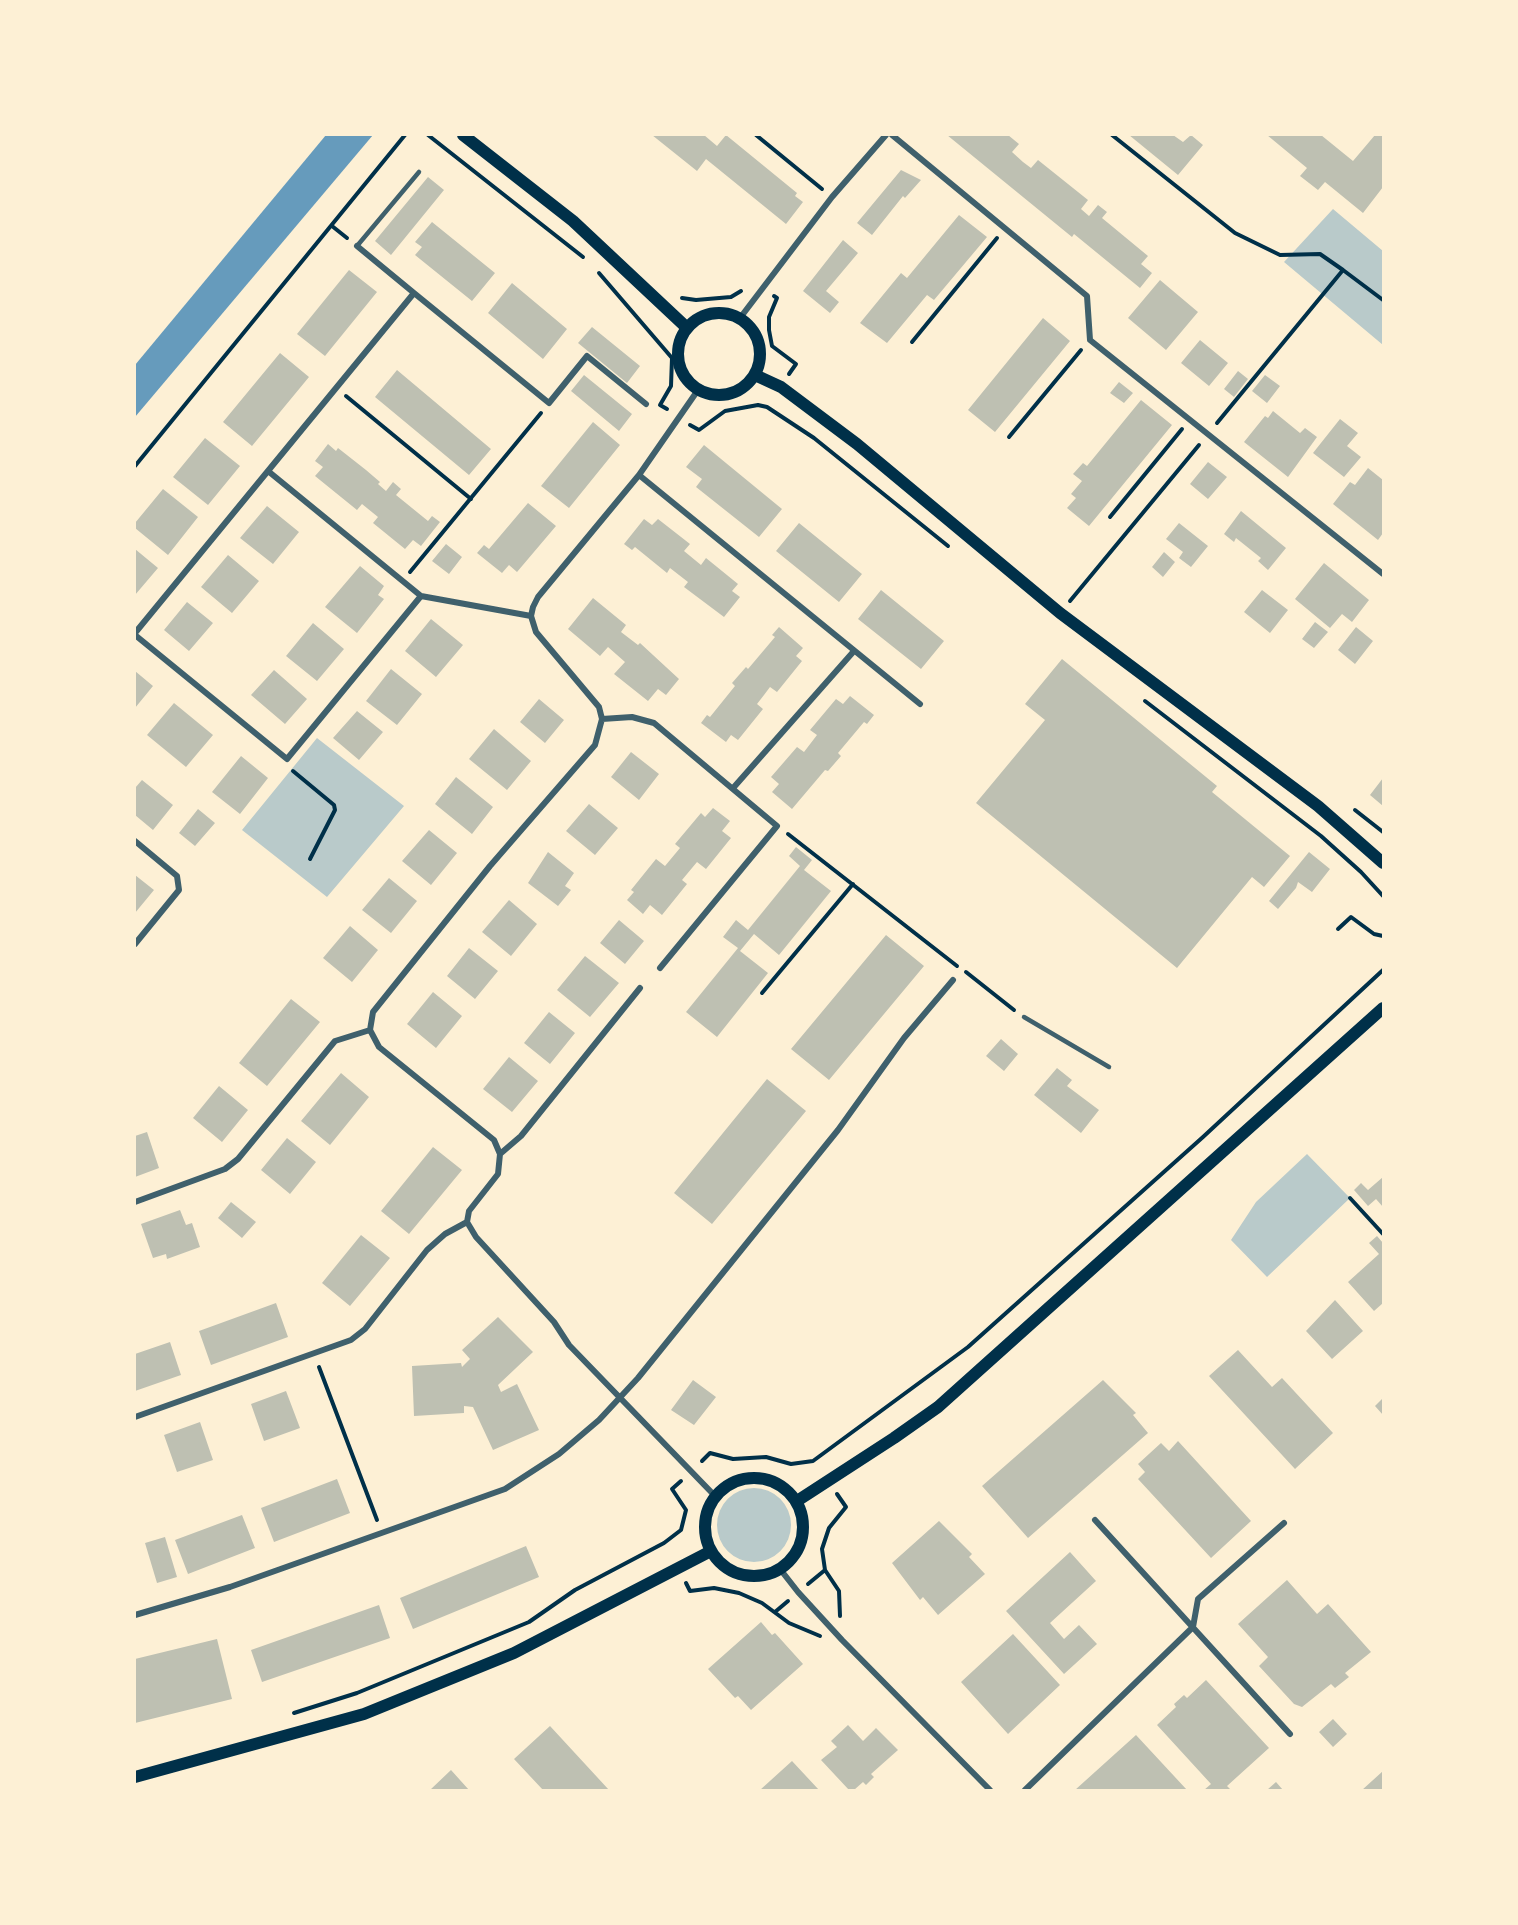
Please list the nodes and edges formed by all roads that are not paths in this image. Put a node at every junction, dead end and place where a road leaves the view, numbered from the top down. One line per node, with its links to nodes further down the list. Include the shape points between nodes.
1 (463, 135): 8 (main road, via 573,221)
2 (886, 135): 7 (street, via 832,197)
3 (892, 135): 14 (street, via 1087,296 1090,339)
4 (419, 172): 5 (lane)
5 (357, 246): 6 (street)
6 (414, 293): 11 (street, via 549,403 587,356); 12 (street)
7 (740, 318): 8 (main road, via 718,312 706,314); 9 (main road, via 759,344 760,362)
8 (686, 327): 10 (main road, via 677,350 678,362 688,383)
9 (755, 375): 10 (main road, via 736,392 724,396); 23 (main road, via 781,387 857,444 1060,613 1318,806)
10 (698, 390): 13 (street)
11 (646, 404)
12 (268, 471): 15 (street); 17 (street)
13 (639, 475): 16 (street, via 538,597); 18 (street)
14 (1383, 574)
15 (421, 596): 16 (street); 17 (street, via 287,759)
16 (531, 616): 20 (street, via 536,632 593,697)
17 (135, 634)
18 (854, 651): 19 (street); 21 (street)
19 (920, 705)
20 (602, 719): 21 (street, via 632,717 654,723); 30 (street, via 595,746 490,866 373,1012)
21 (734, 787): 25 (street, via 777,825)
22 (135, 841): 24 (street, via 177,876 179,890)
23 (1383, 863)
24 (135, 944)
25 (660, 968)
26 (952, 980): 35 (street, via 904,1038 831,1139)
27 (640, 988): 32 (street, via 521,1136)
28 (1383, 1008): 38 (main road, via 938,1407)
29 (1024, 1017): 31 (lane)
30 (370, 1030): 32 (street, via 378,1047 494,1140); 33 (street, via 335,1041 238,1159 225,1169)
31 (1109, 1067)
32 (500, 1154): 34 (street, via 498,1174 469,1211)
33 (135, 1202)
34 (467, 1222): 35 (street, via 476,1237 554,1322 569,1345); 36 (street, via 427,1250 365,1329 351,1340)
35 (620, 1399): 37 (street); 43 (street, via 560,1454 505,1489 230,1587)
36 (135, 1417)
37 (716, 1496): 38 (main road, via 730,1483 748,1477 767,1478 784,1487); 41 (main road, via 709,1506 705,1529)
38 (797, 1501): 42 (main road, via 804,1531 792,1559)
39 (1095, 1521): 44 (street)
40 (1284, 1523): 44 (street, via 1198,1599)
41 (711, 1551): 42 (main road, via 742,1575 768,1574); 46 (main road, via 514,1653 364,1714)
42 (780, 1569): 47 (street, via 835,1632)
43 (135, 1615)
44 (1193, 1627): 45 (street); 48 (street)
45 (1290, 1734)
46 (135, 1777)
47 (990, 1790)
48 (1025, 1790)

